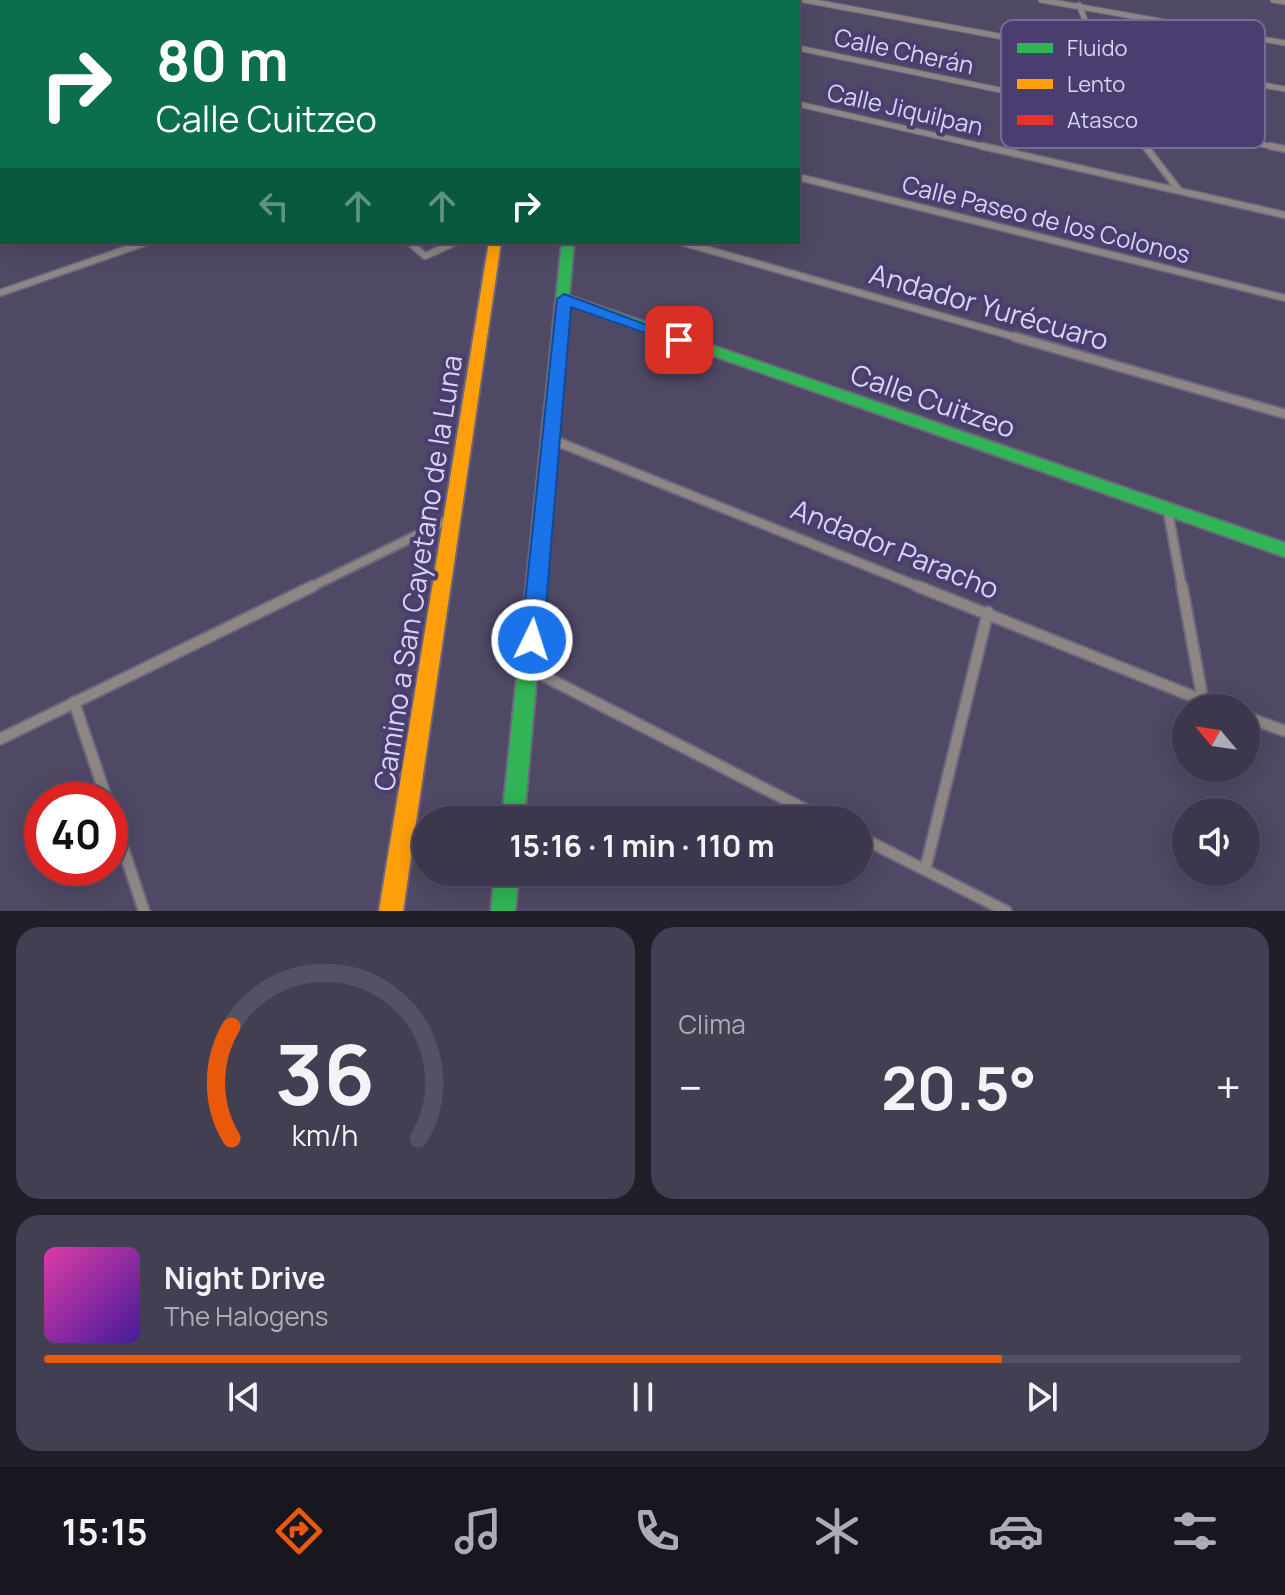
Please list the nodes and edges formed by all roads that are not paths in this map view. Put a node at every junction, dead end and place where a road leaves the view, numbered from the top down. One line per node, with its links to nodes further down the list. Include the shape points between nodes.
1 (804, 0): 7 (street)
2 (1041, 0): 5 (street)
3 (1273, 0): 4 (street)
4 (1285, 2)
5 (1078, 3): 6 (street)
6 (1166, 20)
7 (1001, 36)
8 (1265, 39): 9 (street)
9 (1285, 43)
10 (800, 48): 13 (street, Calle Cherán)
11 (1265, 85): 12 (street)
12 (1285, 89)
13 (1001, 91)
14 (800, 104): 19 (street, Calle Jiquilpan)
15 (1265, 145): 17 (street, Calle Cherán)
16 (1148, 148): 19 (street)
17 (1285, 149)
18 (800, 177): 28 (street, Calle Paseo de los Colonos)
19 (1178, 190): 20 (street, Calle Jiquilpan)
20 (1285, 215)
21 (141, 244): 27 (street)
22 (411, 244): 23 (street, via 425,256)
23 (452, 244)
24 (495, 244): 33 (street, Camino a San Cayetano de la Luna)
25 (568, 244): 29 (street)
26 (688, 244): 30 (street, Andador Yurécuaro)
27 (0, 293)
28 (1285, 298)
29 (564, 299): 31 (street); 32 (street, Calle Cuitzeo)
30 (1285, 414)
31 (548, 438): 35 (street, Andador Paracho); 36 (street)
32 (1168, 512): 34 (street, Calle Cuitzeo); 38 (street)
33 (455, 516): 39 (street); 51 (street, Camino a San Cayetano de la Luna)
34 (1285, 550)
35 (988, 612): 37 (street, Andador Paracho); 48 (street)
36 (530, 669): 44 (street); 45 (street)
37 (1186, 694)
38 (1202, 694)
39 (74, 702): 42 (street); 43 (street)
40 (1260, 722): 41 (street)
41 (1285, 731)
42 (0, 739)
43 (101, 782)
44 (515, 806)
45 (799, 806)
46 (872, 843): 48 (street)
47 (128, 863): 50 (street)
48 (925, 870): 53 (street)
49 (506, 886): 52 (street)
50 (144, 911)
51 (391, 911)
52 (503, 911)
53 (1006, 911)

